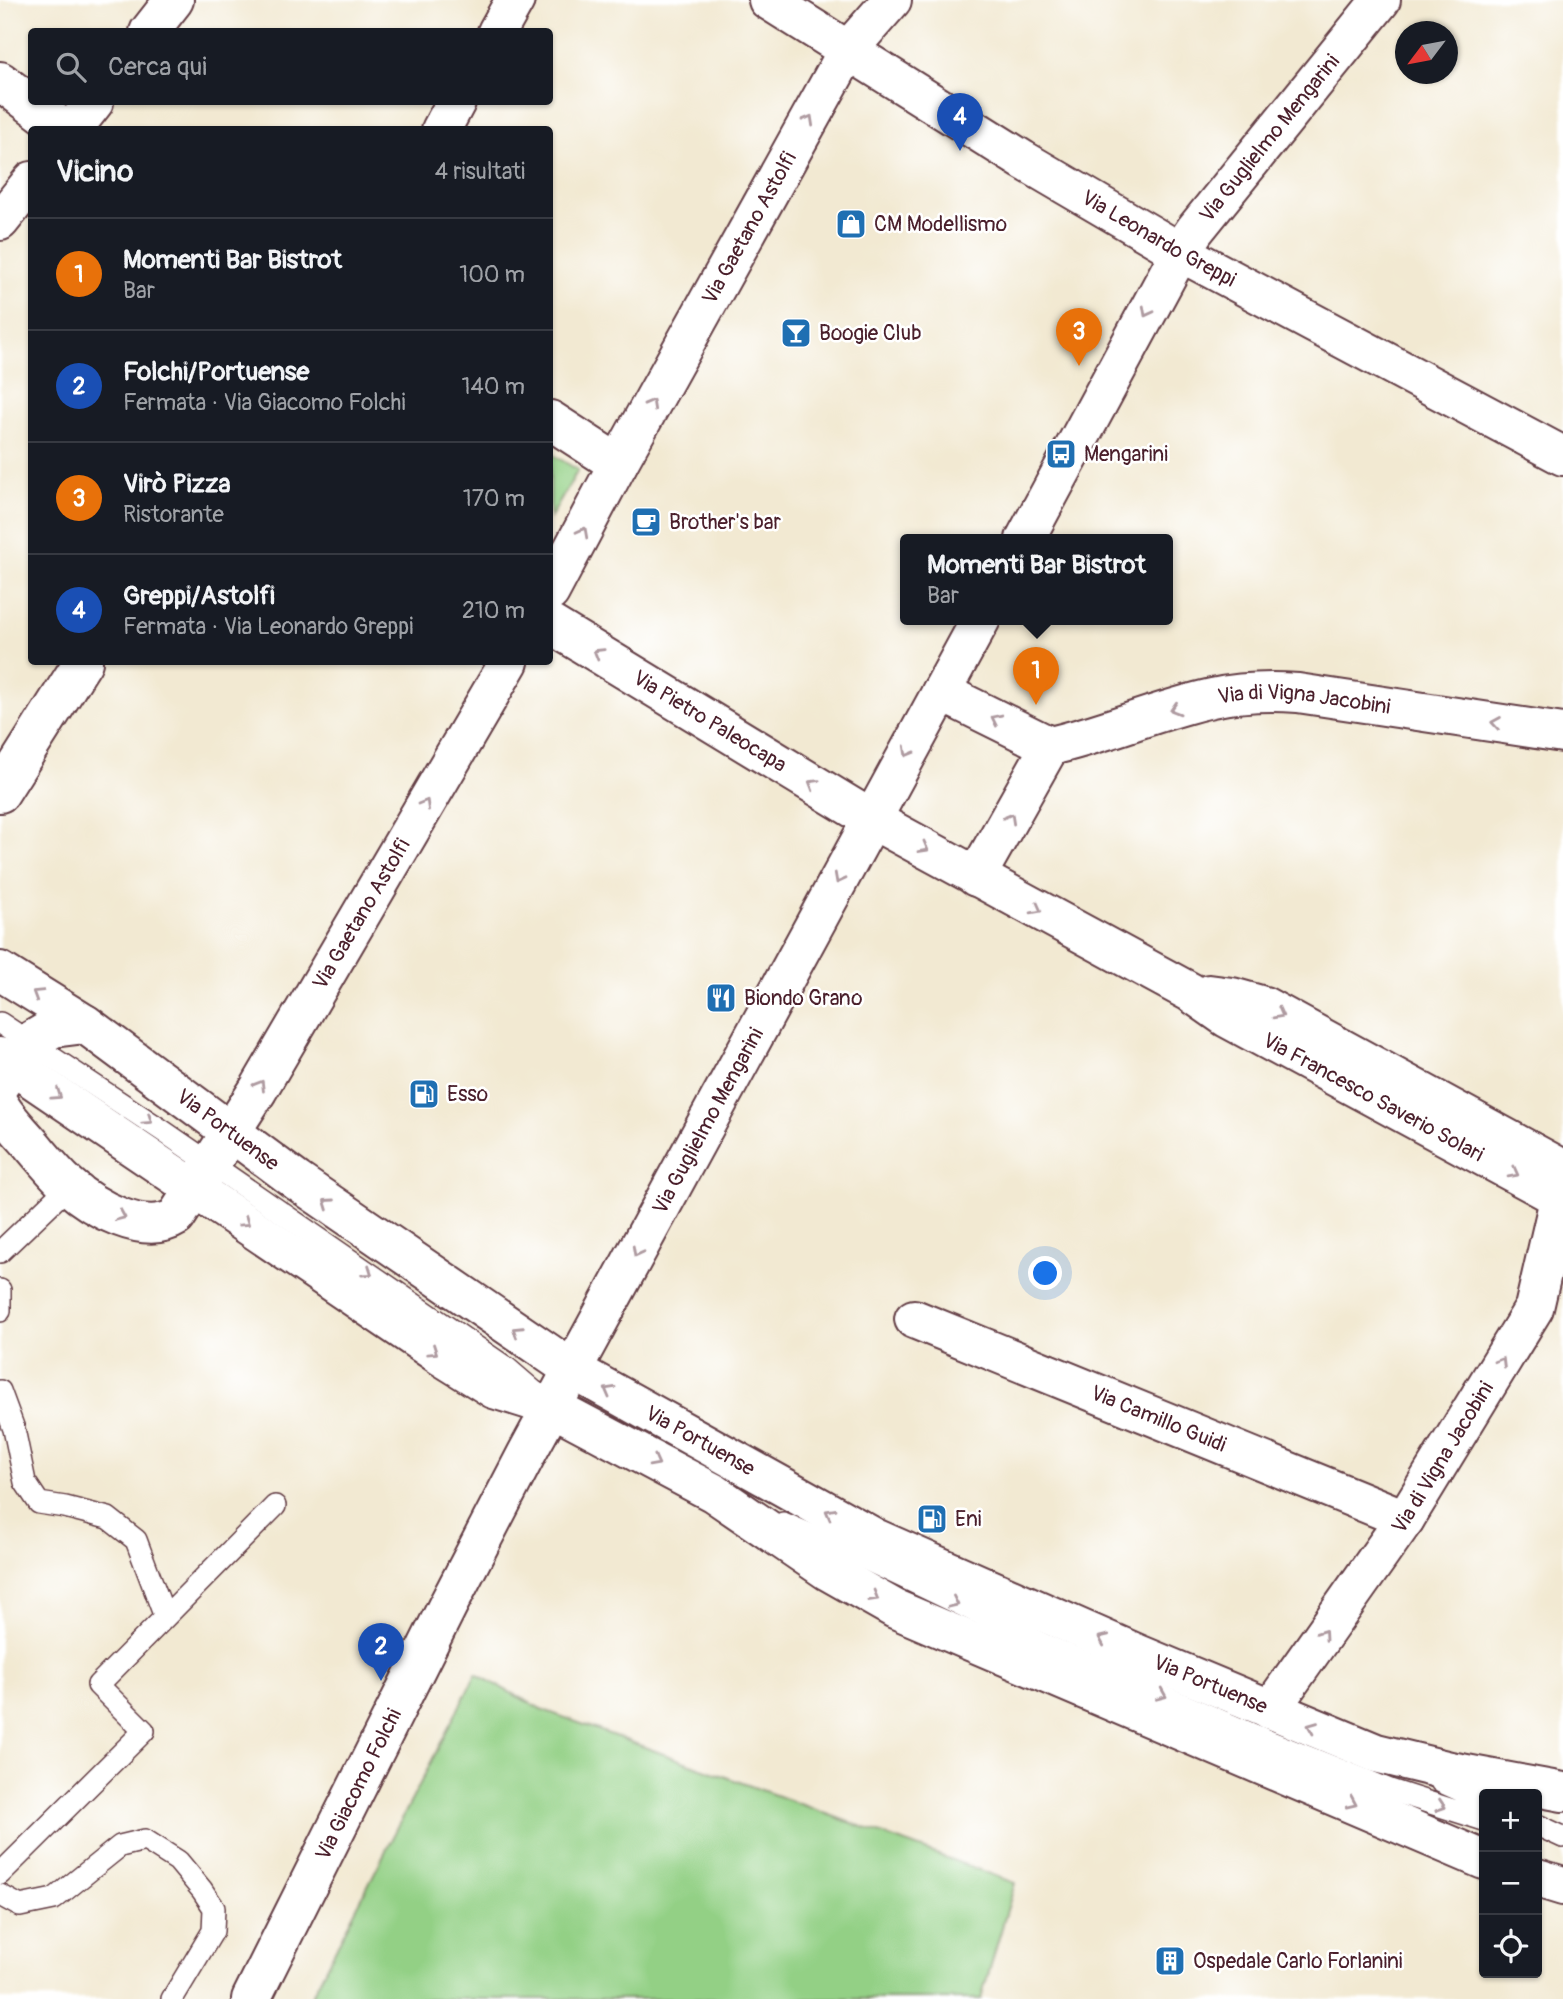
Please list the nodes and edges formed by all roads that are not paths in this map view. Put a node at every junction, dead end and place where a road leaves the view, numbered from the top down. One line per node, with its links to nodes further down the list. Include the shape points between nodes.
1 (174, 0): 6 (street)
2 (515, 0): 7 (street)
3 (768, 0): 8 (street, Via Leonardo Greppi)
4 (892, 0): 8 (street, Via Gaetano Astolfi)
5 (1381, 0): 19 (street, Via Guglielmo Mengarini)
6 (152, 28)
7 (499, 28)
8 (848, 50): 19 (street, Via Leonardo Greppi); 22 (street, Via Gaetano Astolfi, one-way to 8)
9 (0, 81): 10 (street)
10 (28, 102)
11 (32, 105): 14 (street)
12 (92, 105): 15 (street)
13 (455, 105): 16 (street)
14 (60, 126)
15 (75, 126)
16 (443, 126)
17 (28, 186): 18 (street)
18 (0, 221)
19 (1180, 252): 21 (street, Via Leonardo Greppi); 23 (street, Via Guglielmo Mengarini, one-way to 23)
20 (553, 422): 22 (street)
21 (1563, 456)
22 (618, 464): 24 (street, Via Gaetano Astolfi, one-way to 22)
23 (1028, 534)
24 (553, 586)
25 (978, 625): 29 (street)
26 (553, 626): 33 (street, Via Pietro Paleocapa, one-way to 26)
27 (81, 665): 32 (street)
28 (507, 665): 39 (street, Via Gaetano Astolfi, one-way to 28)
29 (942, 692): 31 (street, one-way to 29); 33 (street, Via Guglielmo Mengarini, one-way to 33)
30 (1563, 733): 31 (street, Via di Vigna Jacobini, one-way to 31, via 1277,691 1212,698)
31 (1050, 746): 34 (street, one-way to 31)
32 (0, 793)
33 (872, 819): 34 (street, Via Pietro Paleocapa, one-way to 34); 47 (street, Via Guglielmo Mengarini, one-way to 47)
34 (976, 877): 41 (street, Via Francesco Saverio Solari, one-way to 41, via 1190,992 1227,1018)
35 (0, 971): 36 (street, Via Portuense, one-way to 35)
36 (85, 1024): 37 (street, Via Portuense, via 53,1028); 39 (street, Via Portuense)
37 (8, 1054): 40 (street, Via Portuense, one-way to 40)
38 (0, 1106): 42 (street)
39 (232, 1132): 40 (street, Via Gaetano Astolfi); 47 (street, Via Portuense, one-way to 39)
40 (204, 1176): 42 (street, one-way to 40, via 112,1213 149,1225 176,1217); 47 (street, Via Portuense, one-way to 47, via 441,1356 494,1389)
41 (1562, 1183): 51 (street, Via di Vigna Jacobini, one-way to 41, via 1534,1308)
42 (69, 1186): 43 (lane)
43 (0, 1252)
44 (0, 1290): 45 (lane)
45 (0, 1311)
46 (914, 1319): 51 (street, Via Camillo Guidi)
47 (563, 1388): 49 (street, Via Portuense, one-way to 49); 53 (street, Via Portuense, one-way to 47, via 877,1539); 66 (street, Via Giacomo Folchi)
48 (0, 1391): 52 (lane, via 25,1482 39,1503 108,1518 136,1540)
49 (714, 1493): 57 (lane, Via Portuense, one-way to 57, via 1254,1735 1390,1790); 60 (street, Via Portuense, one-way to 60, via 828,1571 895,1609)
50 (275, 1506): 52 (lane)
51 (1405, 1519): 53 (street, Via di Vigna Jacobini, one-way to 51)
52 (165, 1617): 61 (lane, via 98,1685 144,1731)
53 (1270, 1710): 54 (street, Via Portuense, one-way to 53)
54 (1376, 1753): 55 (street, Via Portuense); 56 (lane, Via Portuense)
55 (1563, 1792)
56 (1479, 1799)
57 (1479, 1818)
58 (1542, 1827): 59 (lane, via 1563,1837)
59 (1542, 1832)
60 (1479, 1858)
61 (0, 1874)
62 (1542, 1880): 63 (street)
63 (1563, 1886)
64 (0, 1895): 65 (lane, via 20,1906 54,1899 120,1846 145,1840 178,1861 214,1908 213,1931)
65 (172, 1999)
66 (251, 1999)

